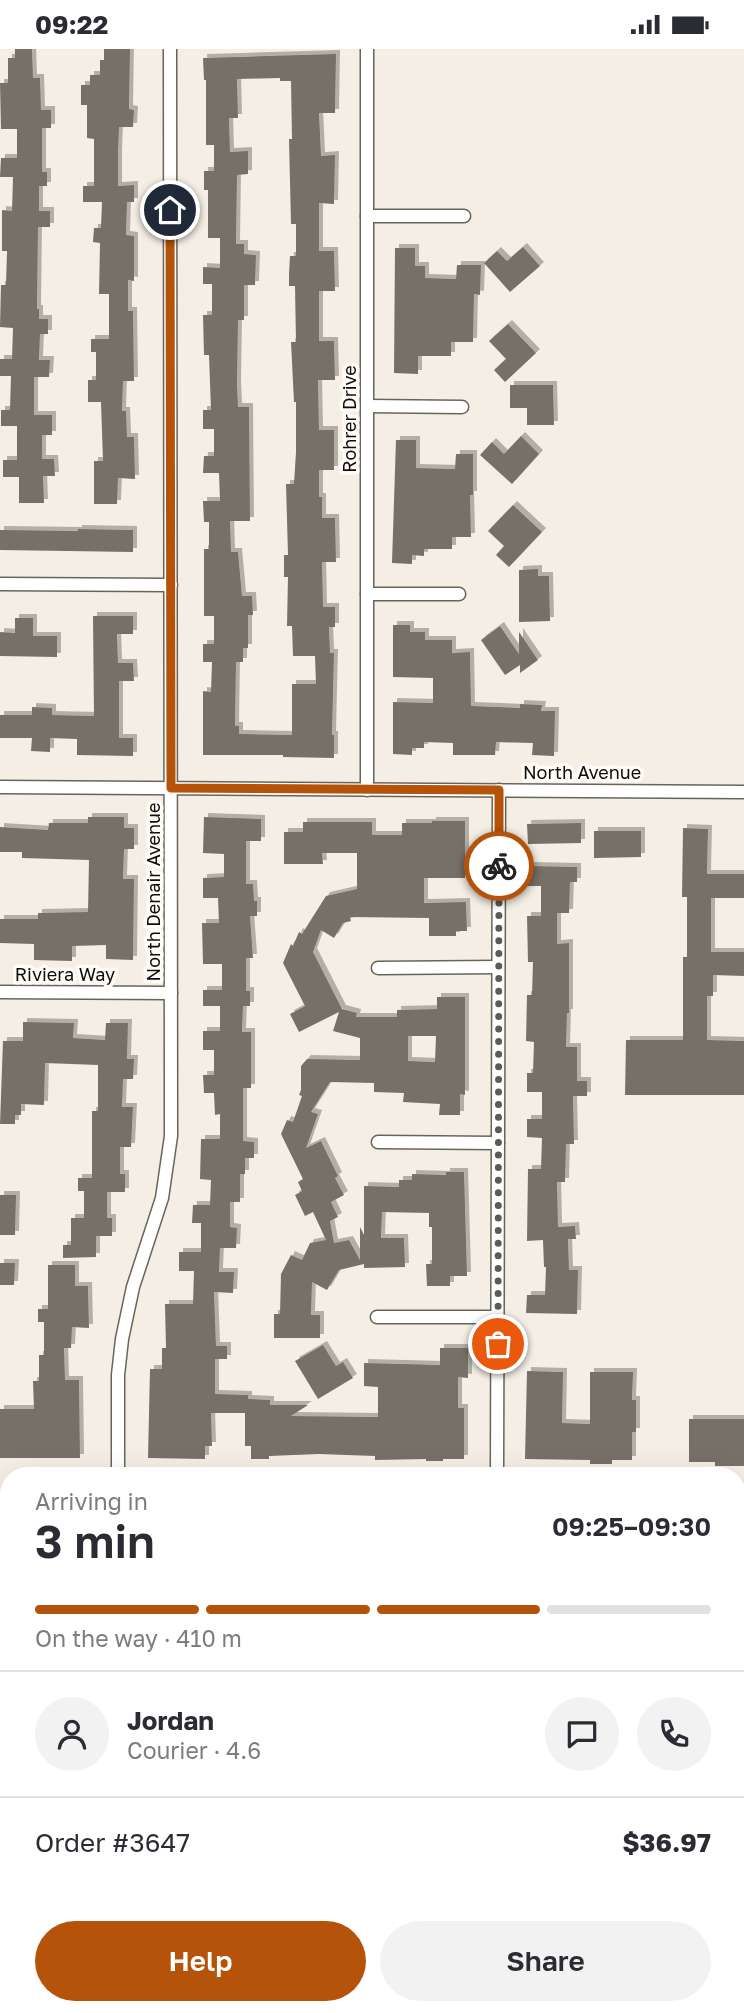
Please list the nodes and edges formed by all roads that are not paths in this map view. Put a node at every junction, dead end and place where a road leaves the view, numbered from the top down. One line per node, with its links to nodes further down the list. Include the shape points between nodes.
1 (170, 49): 8 (street, North Denair Avenue)
2 (367, 49): 3 (street, Rohrer Drive)
3 (367, 216): 4 (street); 5 (street, Rohrer Drive)
4 (464, 216)
5 (367, 406): 6 (street); 9 (street, Rohrer Drive)
6 (462, 407)
7 (0, 584): 8 (street)
8 (171, 585): 12 (street, North Denair Avenue)
9 (367, 594): 10 (street); 13 (street, Rohrer Drive)
10 (459, 594)
11 (0, 787): 12 (street, North Avenue)
12 (171, 788): 13 (street, North Avenue); 19 (street, North Denair Avenue)
13 (367, 790): 14 (street, North Avenue)
14 (499, 790): 15 (street, North Avenue); 16 (street)
15 (744, 792)
16 (498, 967): 17 (street); 21 (street)
17 (378, 968)
18 (0, 992): 19 (street, Riviera Way)
19 (171, 993): 24 (street, North Denair Avenue, via 169,1159 122,1339)
20 (378, 1142): 21 (street)
21 (498, 1143): 23 (street)
22 (376, 1317): 23 (street)
23 (498, 1317): 25 (street)
24 (118, 1467)
25 (497, 1467)

